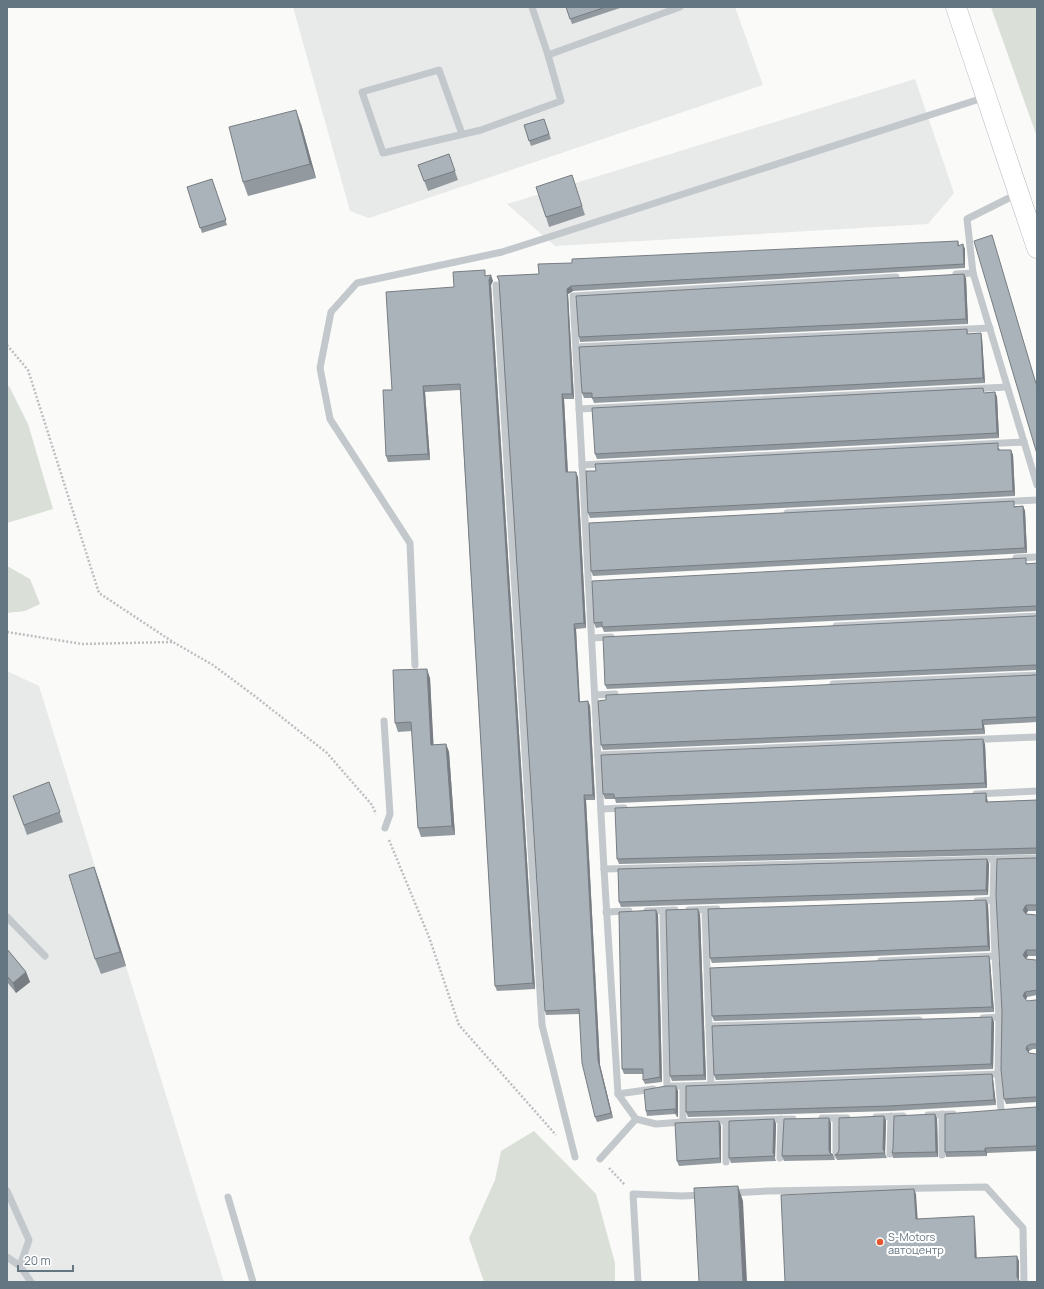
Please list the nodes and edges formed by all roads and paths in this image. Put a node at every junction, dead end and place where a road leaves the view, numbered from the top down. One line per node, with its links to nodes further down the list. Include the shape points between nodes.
1 (532, 7): 4 (lane)
2 (680, 7): 4 (lane)
3 (956, 7): 5 (main road)
4 (548, 55): 6 (lane, via 561,101 481,130)
5 (987, 96): 7 (main road); 35 (lane, via 502,252 357,283 331,312 320,368 330,419 410,543)
6 (462, 134): 6 (lane, via 383,154 362,92 439,70)
7 (1019, 193): 8 (main road); 9 (lane, via 967,219)
8 (1037, 248)
9 (973, 273): 10 (lane); 13 (lane)
10 (950, 274)
11 (903, 277): 15 (lane, via 573,296)
12 (496, 285): 88 (lane, via 542,1025)
13 (990, 328): 15 (lane); 16 (lane)
14 (7, 346): 34 (path, via 28,370 99,593)
15 (576, 347): 17 (lane)
16 (1007, 387): 17 (lane); 18 (lane)
17 (579, 409): 19 (lane)
18 (1024, 442): 19 (lane); 20 (lane)
19 (582, 465): 23 (lane)
20 (1037, 485)
21 (1037, 500): 22 (lane)
22 (776, 513)
23 (585, 523): 24 (lane); 27 (lane)
24 (593, 523)
25 (1037, 557): 26 (lane)
26 (1006, 559)
27 (589, 581): 28 (lane); 33 (lane)
28 (597, 581)
29 (1037, 616): 30 (lane)
30 (830, 626)
31 (7, 632): 34 (path, via 82,644)
32 (616, 637): 33 (lane)
33 (592, 638): 39 (lane)
34 (173, 642): 47 (path, via 213,665 327,753 372,805)
35 (415, 665)
36 (1037, 675): 37 (lane)
37 (824, 685)
38 (626, 694): 39 (lane)
39 (595, 695): 42 (lane)
40 (384, 721): 47 (lane, via 390,814)
41 (1037, 736): 42 (lane)
42 (598, 755): 46 (lane)
43 (1037, 791): 44 (lane)
44 (966, 794)
45 (632, 808): 46 (lane)
46 (600, 809): 50 (lane)
47 (385, 828): 88 (path, via 430,937 458,1025)
48 (1037, 858): 49 (lane)
49 (994, 859): 50 (lane); 51 (lane)
50 (604, 869): 56 (lane)
51 (993, 900): 52 (lane); 59 (lane)
52 (970, 901)
53 (728, 909): 54 (lane)
54 (705, 910): 55 (lane); 61 (lane)
55 (663, 911): 56 (lane); 69 (lane)
56 (606, 912): 71 (lane)
57 (7, 917): 58 (lane)
58 (45, 956)
59 (995, 956): 60 (lane); 63 (lane)
60 (875, 961)
61 (707, 968): 62 (lane); 66 (lane)
62 (715, 968)
63 (999, 1017): 64 (lane); 67 (lane)
64 (975, 1018)
65 (928, 1019): 66 (lane)
66 (709, 1026): 68 (lane)
67 (998, 1074): 68 (lane); 72 (lane)
68 (711, 1085): 70 (lane)
69 (667, 1086): 70 (lane); 71 (lane)
70 (683, 1086): 84 (lane)
71 (618, 1094): 79 (lane)
72 (1001, 1110)
73 (964, 1113): 74 (lane)
74 (942, 1114): 75 (lane); 87 (lane)
75 (891, 1116): 76 (lane); 85 (lane)
76 (868, 1117)
77 (836, 1118): 78 (lane); 82 (lane); 86 (lane)
78 (852, 1118)
79 (636, 1119): 84 (lane, via 656,1124); 90 (lane)
80 (781, 1119): 81 (lane); 83 (lane); 89 (lane)
81 (797, 1119)
82 (812, 1119)
83 (726, 1121): 84 (lane); 91 (lane)
84 (683, 1122)
85 (890, 1154)
86 (836, 1155)
87 (942, 1155)
88 (575, 1157)
89 (780, 1158)
90 (600, 1159): 93 (path)
91 (726, 1162)
92 (7, 1190): 98 (lane, via 29,1240)
93 (633, 1194): 94 (lane); 101 (lane)
94 (713, 1194)
95 (721, 1194): 102 (lane, via 986,1187 1023,1228)
96 (228, 1197): 100 (lane)
97 (7, 1257): 98 (lane)
98 (20, 1266): 99 (lane)
99 (31, 1282)
100 (253, 1282)
101 (638, 1282)
102 (1024, 1282)

